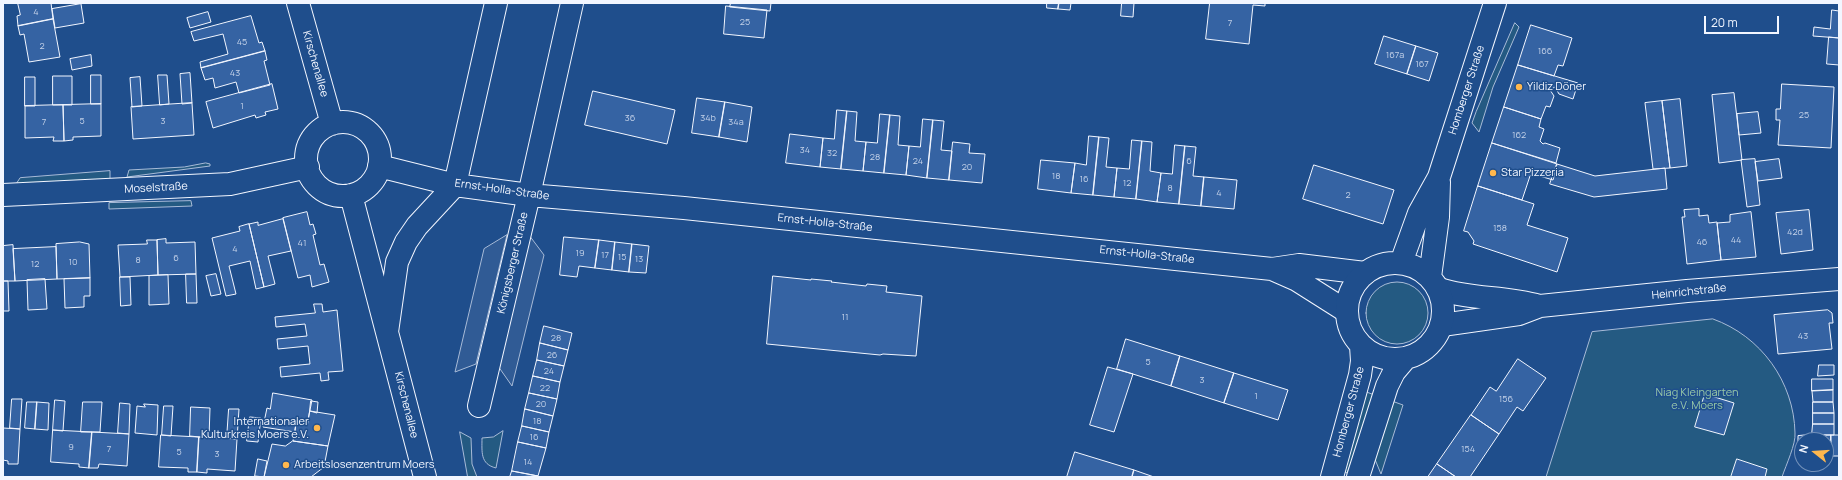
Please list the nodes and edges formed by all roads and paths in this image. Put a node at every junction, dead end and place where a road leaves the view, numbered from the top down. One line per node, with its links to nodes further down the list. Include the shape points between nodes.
1 (298, 3): 5 (street, Kirschenallee)
2 (496, 3): 9 (street)
3 (572, 3): 12 (street, Königsberger Straße)
4 (1495, 3): 8 (street, Homberger Straße)
5 (332, 124): 6 (street, via 347,122 368,131 377,144); 7 (street, via 320,130 311,141 307,153)
6 (379, 166): 9 (street, Ernst-Holla-Straße); 11 (street, via 376,176 369,185)
7 (308, 167): 10 (street, Moselstraße, via 230,184); 11 (street, via 314,182 327,192)
8 (1439, 177): 13 (street, Homberger Straße, via 1420,213); 17 (street, Homberger Straße)
9 (455, 185): 12 (street, Ernst-Holla-Straße); 21 (street, Kirschenallee, via 417,226 406,242 397,262)
10 (3, 195)
11 (351, 195): 21 (street, Kirschenallee)
12 (529, 195): 14 (street, Ernst-Holla-Straße, via 691,209); 24 (street, Königsberger Straße)
13 (1400, 262): 15 (street, via 1375,266); 17 (street, via 1411,265)
14 (1272, 269): 15 (street, Ernst-Holla-Straße, via 1299,265); 19 (street, Ernst-Holla-Straße, via 1297,280)
15 (1365, 273): 19 (street, via 1351,290)
16 (1839, 279): 18 (street, Heinrichstraße)
17 (1434, 283): 18 (street, Heinrichstraße, via 1454,294 1517,300); 20 (street, via 1442,301)
18 (1540, 306): 20 (street, Heinrichstraße, via 1520,314)
19 (1346, 311): 22 (street, via 1353,336)
20 (1442, 325): 23 (street, via 1428,347)
21 (387, 332): 25 (street, Kirschenallee)
22 (1361, 346): 23 (street, via 1377,356); 26 (street, Homberger Straße, via 1360,375)
23 (1405, 359): 27 (street, via 1387,386)
24 (479, 406)
25 (425, 477)
26 (1332, 477)
27 (1358, 477)

